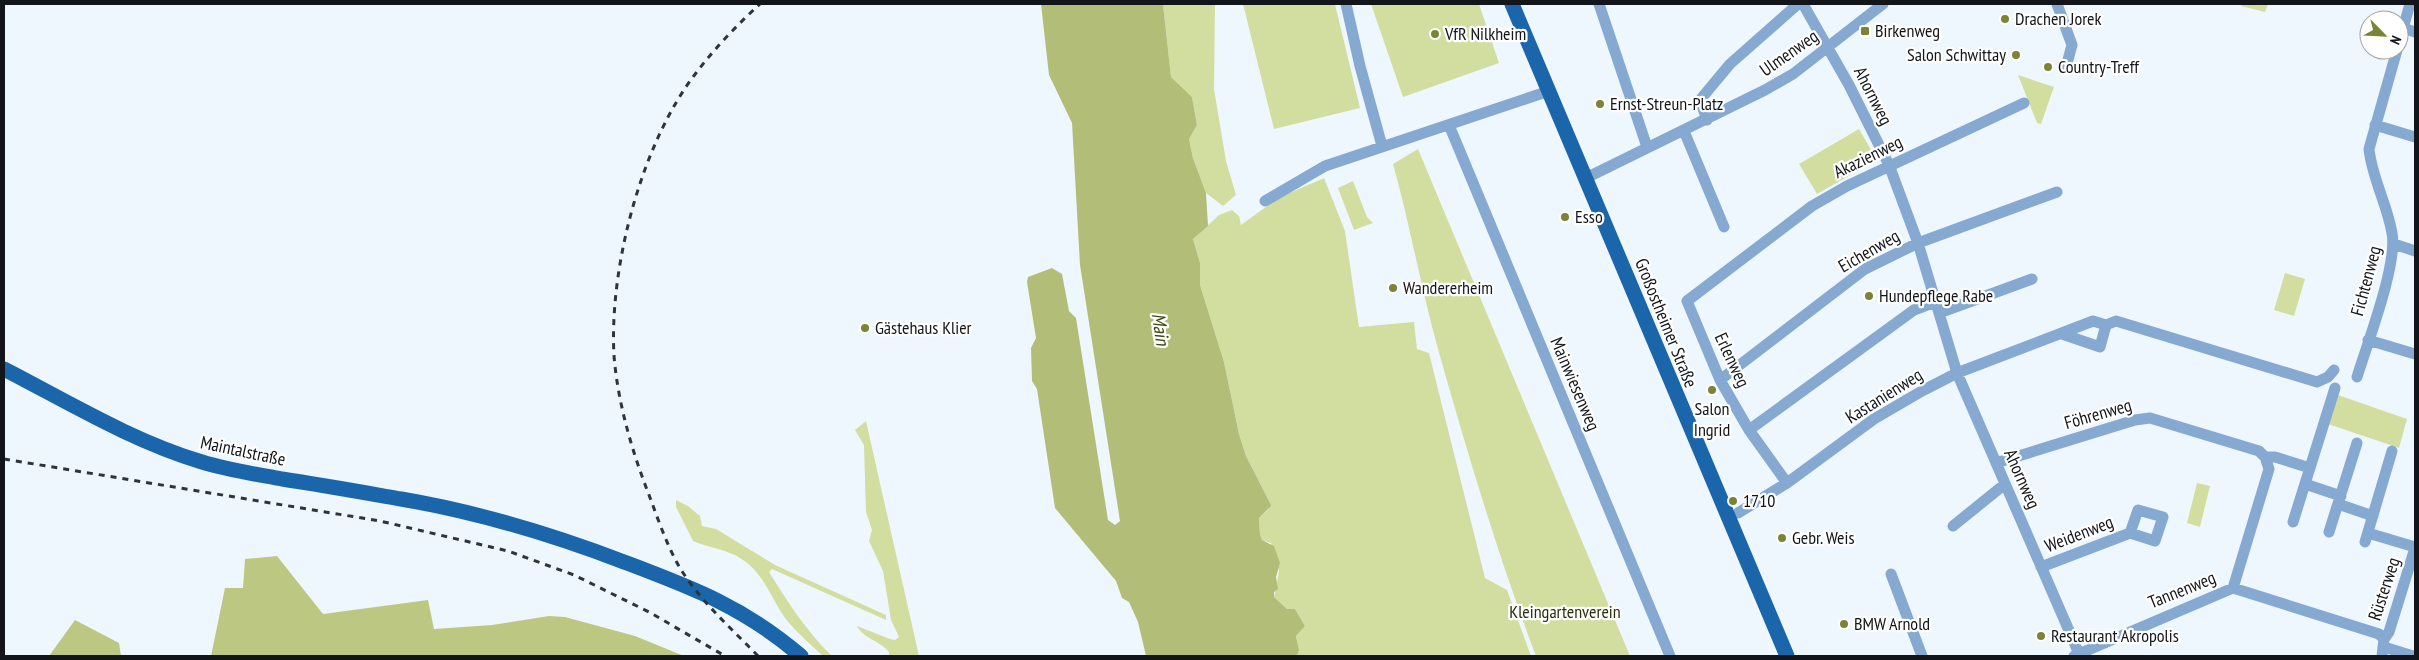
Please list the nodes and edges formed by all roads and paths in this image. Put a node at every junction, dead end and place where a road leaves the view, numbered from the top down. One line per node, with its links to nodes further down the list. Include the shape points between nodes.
1 (1346, 4): 18 (street)
2 (1512, 4): 11 (main road, Großostheimer Straße)
3 (1798, 4): 13 (street, Ulmenweg, via 1730,64 1700,100)
4 (1803, 4): 8 (street, Ahornweg)
5 (1883, 4): 8 (street, Ulmenweg)
6 (2056, 4): 10 (street, via 2072,45)
7 (1604, 6): 19 (street)
8 (1828, 47): 13 (street, Ulmenweg, via 1765,90); 20 (street, Ahornweg)
9 (2394, 60): 15 (street, Fichtenweg)
10 (2066, 67)
11 (1549, 91): 14 (street); 21 (main road, Großostheimer Straße)
12 (2024, 103): 20 (street, Akazienweg)
13 (1707, 120): 16 (street, Ulmenweg)
14 (1449, 125): 18 (street); 64 (street, Mainwiesenweg)
15 (2375, 125): 17 (street); 26 (street, Fichtenweg, via 2369,148 2370,163)
16 (1684, 131): 19 (street, Ulmenweg); 24 (street)
17 (2415, 137)
18 (1382, 146): 23 (street, via 1326,166)
19 (1646, 147): 21 (street, Ulmenweg)
20 (1889, 165): 25 (street, Ahornweg); 28 (street, Akazienweg, via 1812,206)
21 (1586, 178): 65 (main road, Großostheimer Straße)
22 (2057, 192): 25 (street, Eichenweg)
23 (1265, 201)
24 (1724, 228)
25 (1918, 243): 30 (street, Ahornweg); 39 (street, Eichenweg, via 1865,269)
26 (2394, 244): 27 (street); 33 (street, Fichtenweg, via 2393,258)
27 (2415, 251)
28 (1738, 262): 39 (street, Erlenweg, via 1687,301)
29 (2032, 279): 30 (street)
30 (1937, 308): 37 (street, Ahornweg); 41 (street, via 1914,310)
31 (2106, 325): 32 (street, Kastanienweg, via 2093,321); 32 (street, via 2100,347); 36 (street, via 2116,321 2316,382 2328,378)
32 (2062, 334): 37 (street, Kastanienweg)
33 (2368, 340): 34 (street); 38 (street, Fichtenweg)
34 (2415, 354)
35 (4, 369): 63 (main road, Maintalstraße, via 132,434 203,463 404,499 536,530 682,583 744,613)
36 (2334, 370)
37 (1957, 373): 45 (street, Ahornweg); 47 (street, Kastanienweg, via 1874,420)
38 (2357, 377)
39 (1720, 380): 41 (street, Erlenweg)
40 (2335, 388): 46 (street)
41 (1749, 430): 47 (street, Erlenweg)
42 (2357, 444): 50 (street)
43 (2392, 452): 52 (street, Rüsterweg)
44 (2265, 457): 45 (street, Föhrenweg, via 2251,447 2150,418); 46 (street, Föhrenweg); 60 (street, via 2269,469)
45 (1996, 463): 48 (street, Ahornweg)
46 (2310, 468): 49 (street)
47 (1787, 483): 51 (street, Kastanienweg)
48 (2006, 484): 54 (street); 58 (street, Ahornweg)
49 (2305, 484): 50 (street); 53 (street)
50 (2340, 500): 52 (street); 55 (street)
51 (1738, 513)
52 (2373, 516): 57 (street, Rüsterweg, via 2366,537)
53 (2293, 522)
54 (1953, 526)
55 (2330, 532)
56 (2130, 533): 58 (street, Weidenweg)
57 (2414, 554): 61 (street, Rüsterweg)
58 (2041, 567): 62 (street, Ahornweg)
59 (1891, 574): 66 (street)
60 (2234, 588): 61 (street, Tannenweg, via 2379,634); 62 (street, Tannenweg)
61 (2383, 647): 67 (street, Tannenweg)
62 (2077, 655)
63 (801, 656)
64 (1670, 656)
65 (1787, 656)
66 (1922, 656)
67 (2412, 656)

